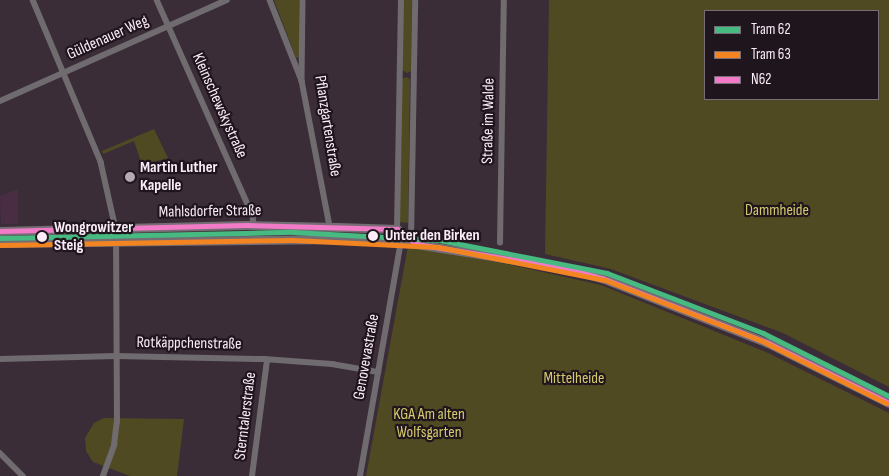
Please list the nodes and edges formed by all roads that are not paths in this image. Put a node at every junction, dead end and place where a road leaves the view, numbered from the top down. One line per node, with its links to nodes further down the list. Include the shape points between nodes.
1 (32, 0): 10 (street)
2 (157, 0): 9 (street, Kleinschewskystraße)
3 (227, 0): 9 (street, Güldenauer Weg)
4 (270, 0): 11 (street)
5 (303, 0): 11 (street, Pflanzgartenstraße)
6 (401, 0): 16 (street)
7 (415, 0): 20 (street)
8 (504, 0): 21 (street, Straße im Walde)
9 (168, 26): 10 (street, Güldenauer Weg); 13 (street, Kleinschewskystraße, via 253,216)
10 (63, 73): 12 (street, Güldenauer Weg); 15 (street, via 101,162)
11 (302, 82): 14 (street, Pflanzgartenstraße)
12 (0, 100)
13 (254, 225): 14 (main road, Mahlsdorfer Straße); 15 (main road, Mahlsdorfer Straße)
14 (330, 226): 16 (main road, Mahlsdorfer Straße)
15 (116, 229): 17 (main road, Mahlsdorfer Straße); 18 (main road)
16 (397, 229): 19 (street, Genovevastraße); 20 (main road, Mahlsdorfer Straße)
17 (0, 231)
18 (116, 240): 19 (main road, Mahlsdorfer Straße, via 296,238); 22 (main road, Mahlsdorfer Straße); 23 (street)
19 (399, 242): 20 (main road, Mahlsdorfer Straße); 26 (street, Genovevastraße)
20 (413, 242): 27 (main road, Mahlsdorfer Straße, via 593,275 768,343)
21 (500, 242)
22 (0, 243)
23 (116, 356): 24 (street, Rotkäppchenstraße); 25 (street, Rotkäppchenstraße); 30 (street, via 115,435)
24 (0, 359)
25 (267, 360): 26 (street, Rotkäppchenstraße, via 332,364); 31 (street, Sterntalerstraße)
26 (378, 372): 32 (street, Genovevastraße)
27 (889, 403)
28 (0, 453): 29 (street)
29 (24, 476)
30 (103, 476)
31 (252, 476)
32 (360, 476)

